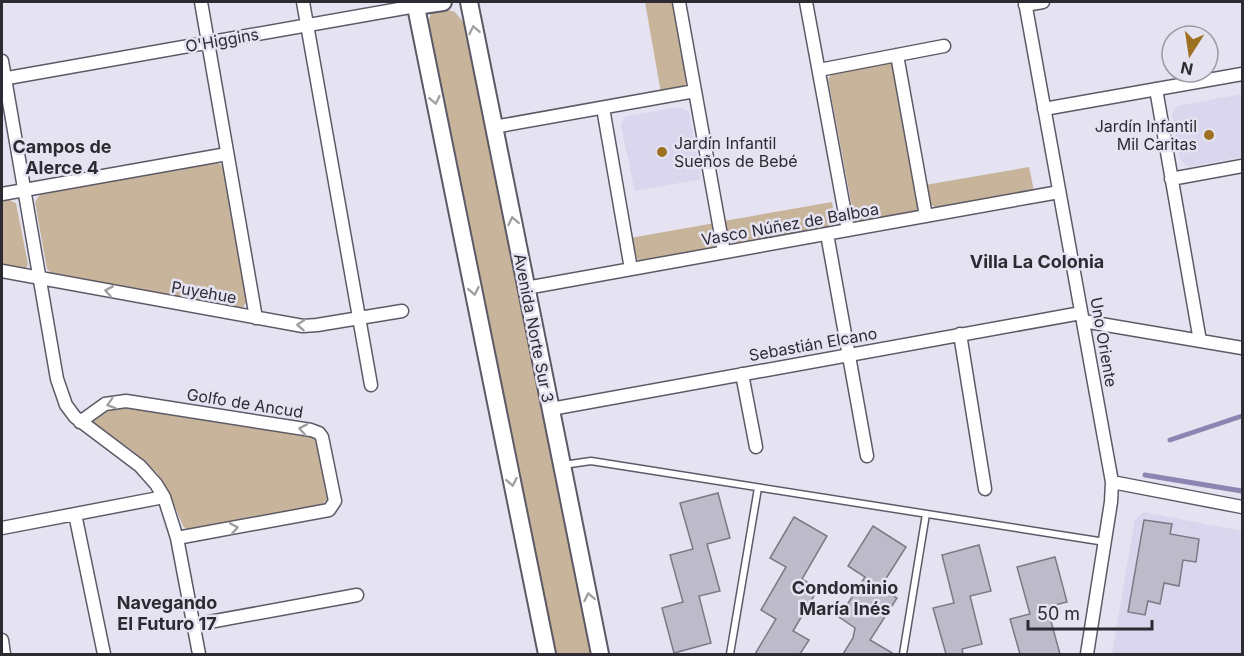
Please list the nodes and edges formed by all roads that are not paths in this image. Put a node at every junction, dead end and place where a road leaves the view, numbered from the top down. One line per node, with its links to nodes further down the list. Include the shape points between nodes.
1 (201, 2): 11 (street)
2 (303, 2): 10 (street)
3 (443, 2): 9 (street, O'Higgins)
4 (469, 2): 22 (street, Avenida Norte Sur 3, one-way to 4)
5 (679, 2): 19 (street)
6 (806, 2): 15 (street)
7 (1043, 2): 8 (street)
8 (1025, 3): 21 (street, Uno Oriente)
9 (416, 4): 10 (street, O'Higgins); 68 (street, one-way to 68)
10 (307, 26): 11 (street, O'Higgins); 40 (street)
11 (208, 43): 17 (street, O'Higgins); 23 (street)
12 (945, 46): 13 (street)
13 (897, 55): 15 (street); 29 (street)
14 (2, 61): 17 (street)
15 (819, 70): 30 (street)
16 (1242, 74): 18 (street)
17 (3, 79): 26 (street)
18 (1156, 89): 21 (street); 25 (street)
19 (696, 91): 20 (street); 32 (street)
20 (603, 108): 22 (street); 33 (street)
21 (1044, 109): 27 (street, Uno Oriente)
22 (494, 127): 36 (street, Avenida Norte Sur 3, one-way to 22)
23 (227, 154): 26 (street); 39 (street)
24 (1242, 166): 25 (street)
25 (1171, 179): 42 (street)
26 (25, 190): 28 (street); 35 (street)
27 (1059, 192): 29 (street, Vasco Núñez de Balboa); 38 (street, Uno Oriente)
28 (2, 194)
29 (926, 216): 30 (street, Vasco Núñez de Balboa)
30 (848, 230): 31 (street, Vasco Núñez de Balboa)
31 (827, 234): 32 (street, Vasco Núñez de Balboa); 44 (street)
32 (724, 252): 33 (street, Vasco Núñez de Balboa)
33 (631, 269): 36 (street, Vasco Núñez de Balboa)
34 (2, 272): 35 (street, Puyehue)
35 (41, 279): 39 (street, Puyehue, one-way to 35); 48 (street, via 57,379 66,405)
36 (526, 288): 47 (street, Avenida Norte Sur 3)
37 (402, 311): 40 (street, Puyehue)
38 (1082, 317): 41 (street, Sebastián Elcano); 42 (street, Sebastián Elcano); 52 (street, Uno Oriente)
39 (256, 318): 40 (street, Puyehue, one-way to 39, via 303,326)
40 (359, 319): 46 (street)
41 (960, 334): 44 (street, Sebastián Elcano); 54 (street)
42 (1200, 340): 43 (street, Sebastián Elcano)
43 (1242, 348)
44 (848, 355): 45 (street, Sebastián Elcano); 50 (street)
45 (742, 374): 47 (street, Sebastián Elcano); 49 (street)
46 (370, 385)
47 (551, 409): 51 (street, Avenida Norte Sur 3)
48 (80, 422): 55 (street, via 140,466); 60 (street, Golfo de Ancud, one-way to 48, via 329,510 335,501 322,437 311,430 126,400 105,404)
49 (756, 447)
50 (867, 456)
51 (562, 465): 53 (lane, via 589,461); 69 (street, Avenida Norte Sur 3, one-way to 51)
52 (1112, 482): 56 (street); 61 (street, Uno Oriente)
53 (758, 488): 58 (lane); 70 (lane)
54 (985, 489)
55 (164, 497): 57 (street); 60 (street)
56 (1242, 507)
57 (75, 514): 59 (street); 66 (street)
58 (926, 514): 61 (lane); 71 (lane)
59 (2, 528)
60 (177, 538): 63 (street)
61 (1105, 542): 72 (street, Uno Oriente)
62 (357, 595): 63 (street)
63 (193, 625): 67 (street)
64 (2, 640): 65 (street)
65 (4, 654)
66 (104, 654)
67 (199, 654)
68 (547, 654)
69 (600, 654)
70 (730, 654)
71 (903, 654)
72 (1087, 654)

